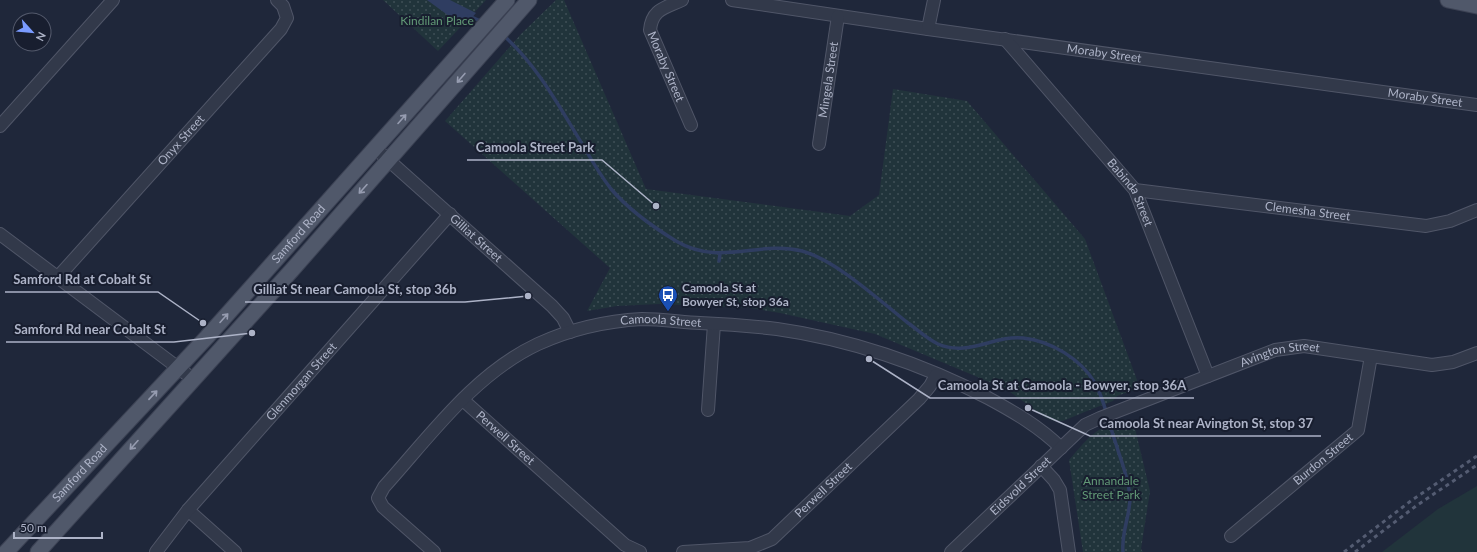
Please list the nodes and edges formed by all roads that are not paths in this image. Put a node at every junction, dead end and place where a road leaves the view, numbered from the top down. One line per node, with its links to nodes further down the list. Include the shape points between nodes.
1 (113, 0): 15 (street)
2 (277, 0): 23 (street, Onyx Street, via 283,6 287,18 281,28)
3 (507, 0): 17 (main road, Samford Road, one-way to 3)
4 (529, 0): 18 (main road, Samford Road, one-way to 18)
5 (682, 0): 14 (street, Moraby Street, via 655,13 650,30)
6 (732, 0): 10 (street, Moraby Street)
7 (934, 0): 11 (street)
8 (1448, 0): 9 (main road)
9 (1477, 6)
10 (838, 16): 11 (street, Moraby Street); 16 (street, Mingela Street)
11 (928, 29): 12 (street, Moraby Street)
12 (1005, 39): 13 (street, Moraby Street); 19 (street, Babinda Street)
13 (1477, 105)
14 (691, 125)
15 (0, 126)
16 (819, 144)
17 (376, 149): 18 (street, Gilliat Street); 28 (main road, Samford Road, one-way to 17)
18 (389, 160): 21 (street, Gilliat Street); 31 (main road, Samford Road, one-way to 31)
19 (1135, 190): 20 (street, Clemesha Street, via 1426,226 1450,221); 30 (street, Babinda Street)
20 (1477, 210)
21 (450, 214): 25 (street, Gilliat Street, via 558,312); 37 (street, Glenmorgan Street)
22 (0, 234): 23 (street)
23 (58, 277): 28 (street)
24 (714, 324): 25 (street, Camoola Street, via 644,319 606,323); 29 (street, Camoola Street, via 776,329 800,334 875,352); 33 (street)
25 (570, 332): 32 (street, Camoola Street, via 517,356 491,374)
26 (1477, 353): 27 (street, Avington Street, via 1452,362 1432,365)
27 (1371, 356): 30 (street, Avington Street, via 1292,346); 38 (street, Burdon Street, via 1358,430)
28 (179, 368): 31 (street); 39 (main road, Samford Road, one-way to 28)
29 (936, 375): 35 (street, Camoola Street, via 1001,405 1046,434); 45 (street, Perwell Street, via 919,399 772,539 758,547)
30 (1208, 376): 34 (street, Avington Street)
31 (193, 379): 40 (main road, Samford Road, one-way to 40)
32 (463, 400): 43 (street, Camoola Street, via 384,487 378,498 383,507); 44 (street, Perwell Street, via 624,545)
33 (708, 410)
34 (1091, 421): 35 (street, Eidsvold Street)
35 (1061, 448): 36 (street, Eidsvold Street)
36 (1041, 466): 46 (street, Eidsvold Street); 47 (street, via 1060,490)
37 (188, 510): 41 (street, Glenmorgan Street); 42 (street)
38 (1231, 536)
39 (6, 552)
40 (38, 552)
41 (156, 552)
42 (235, 552)
43 (434, 552)
44 (640, 552)
45 (683, 552)
46 (951, 552)
47 (1069, 552)

